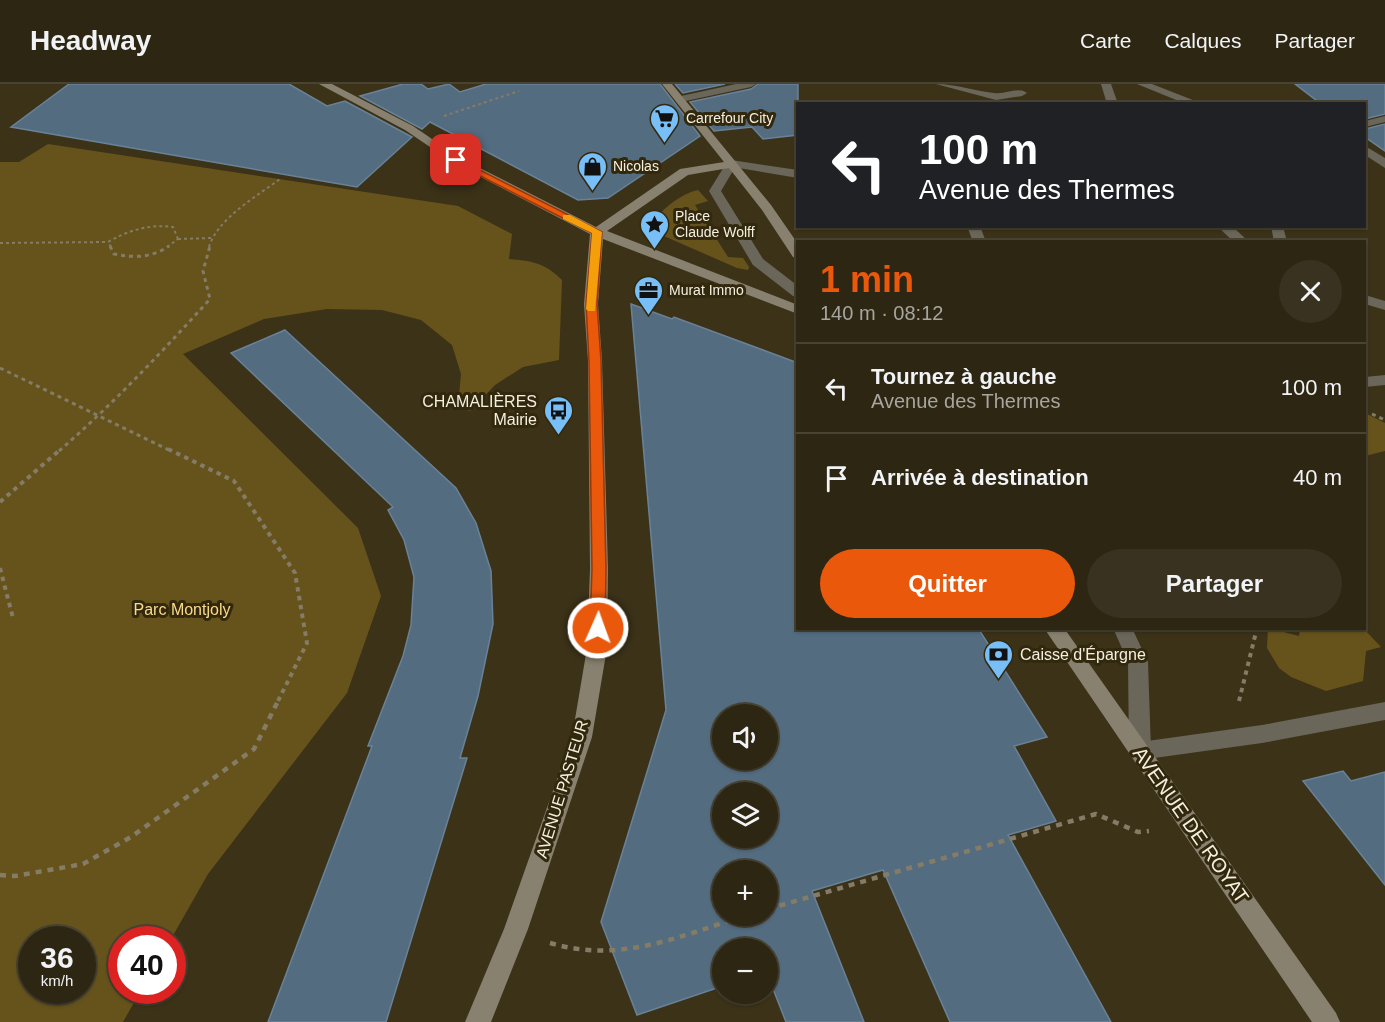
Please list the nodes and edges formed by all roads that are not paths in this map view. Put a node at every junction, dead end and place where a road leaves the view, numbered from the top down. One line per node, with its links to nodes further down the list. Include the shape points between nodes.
1 (324, 84): 19 (street, via 410,128 456,160)
2 (667, 84): 9 (street)
3 (751, 84): 9 (street)
4 (941, 84): 7 (street)
5 (1106, 84): 10 (street)
6 (1142, 84): 11 (street)
7 (954, 86): 8 (street, via 996,97)
8 (1022, 93)
9 (681, 99): 15 (street)
10 (1112, 102)
11 (1192, 102)
12 (1385, 119): 13 (street)
13 (1366, 124)
14 (1366, 150): 16 (street)
15 (731, 164): 17 (street); 19 (street, via 684,172); 21 (street); 22 (street, via 715,191 758,262)
16 (1385, 164)
17 (796, 174)
18 (1226, 228): 20 (street)
19 (597, 232): 25 (street); 32 (street, AVENUE PASTEUR, via 591,304 599,569 597,648 582,737 516,929)
20 (1240, 240)
21 (796, 251)
22 (796, 291)
23 (1366, 299): 24 (street)
24 (1385, 306)
25 (796, 309)
26 (1385, 380): 27 (street)
27 (1366, 382)
28 (1054, 630): 31 (street, AVENUE DE ROYAT)
29 (1123, 630): 31 (street, via 1138,662)
30 (1385, 711): 31 (street)
31 (1140, 750): 33 (street, AVENUE DE ROYAT)
32 (478, 1022)
33 (1327, 1022)

